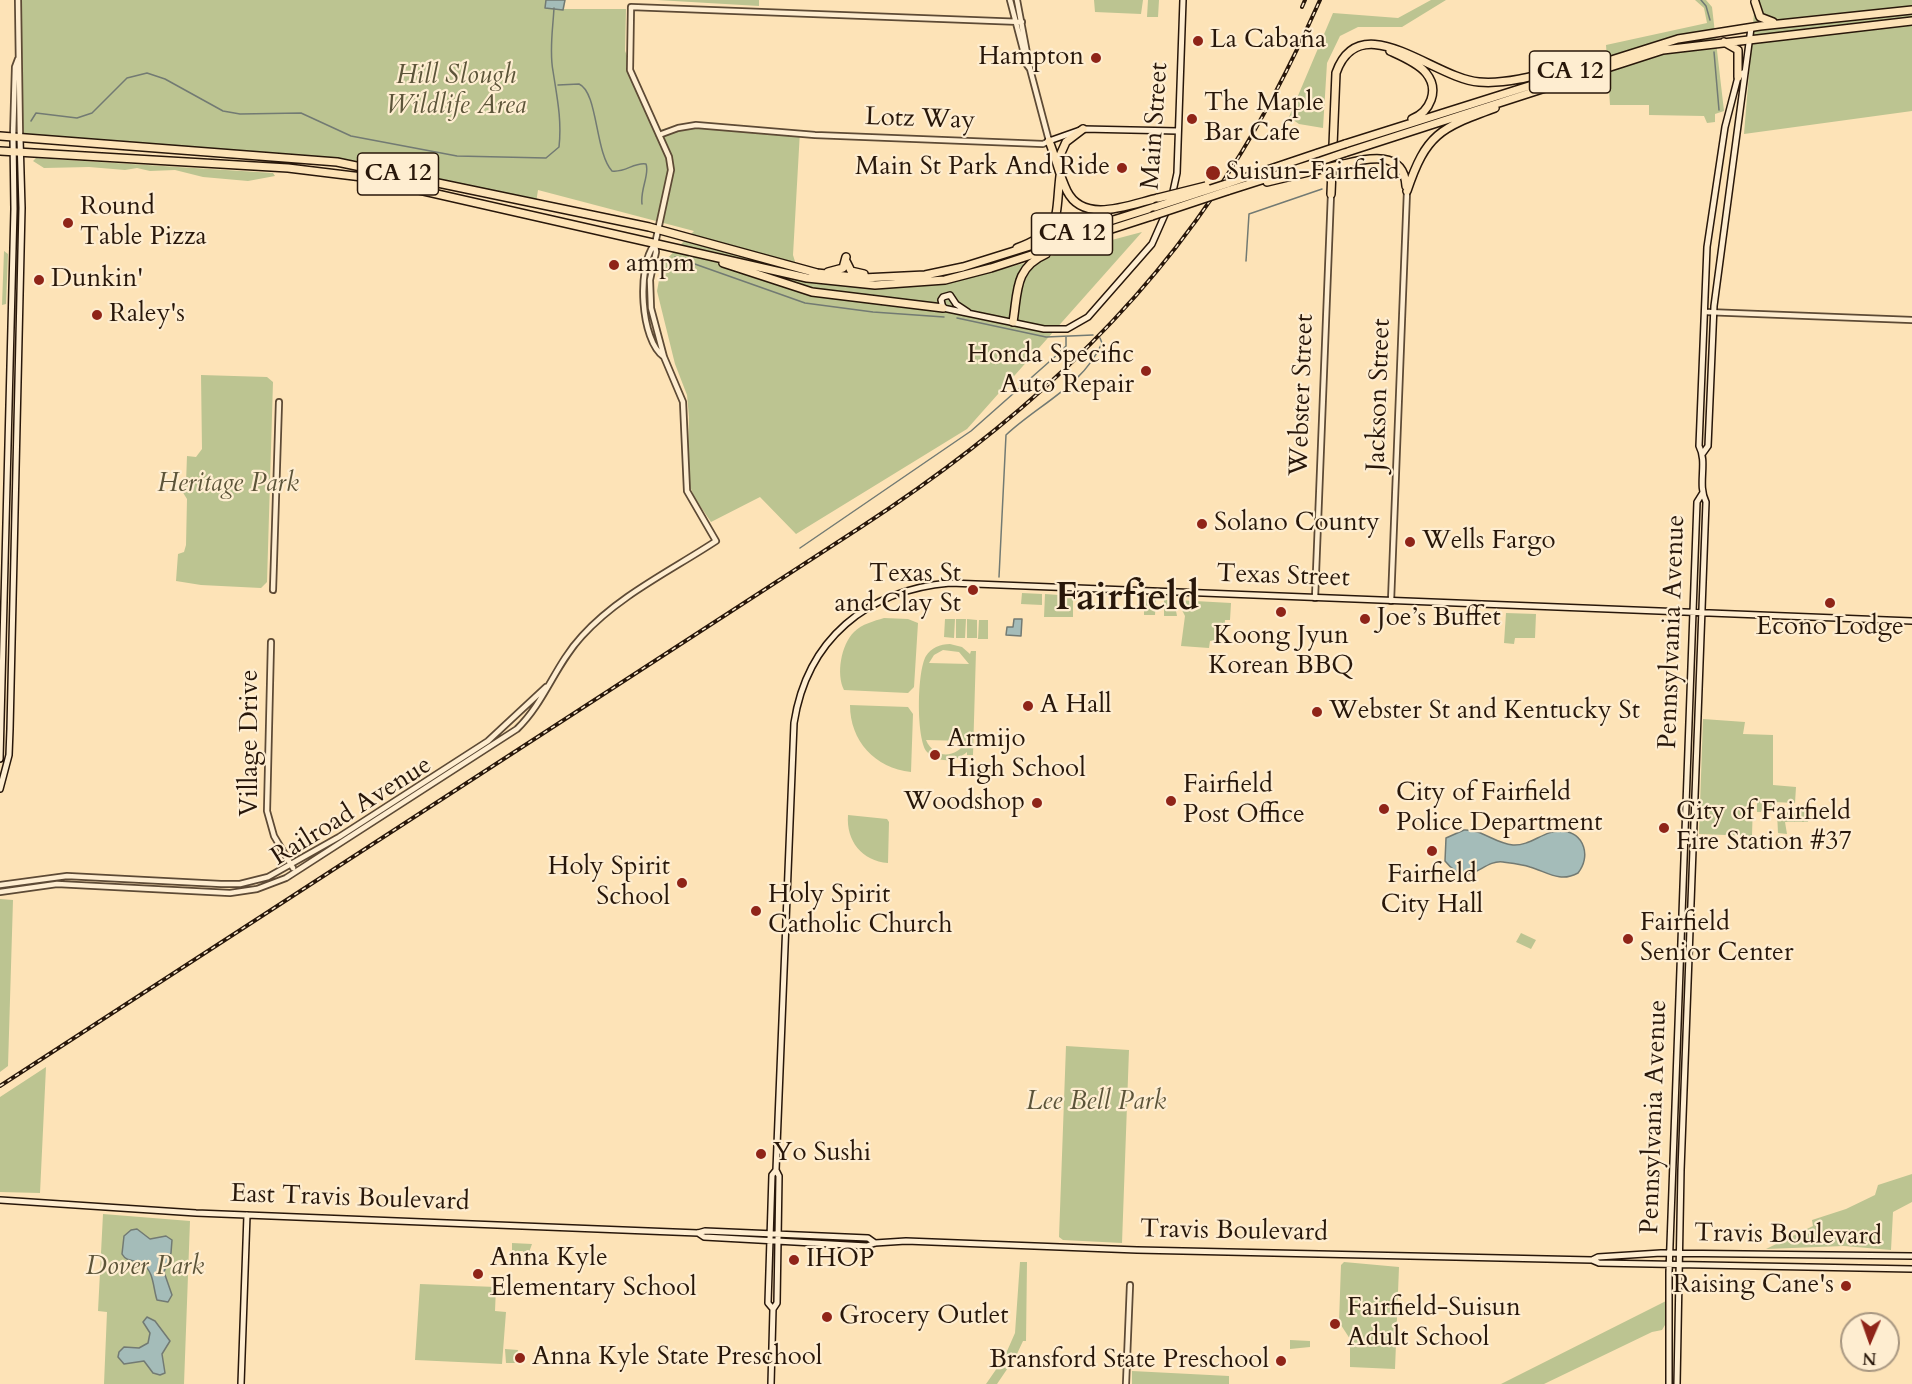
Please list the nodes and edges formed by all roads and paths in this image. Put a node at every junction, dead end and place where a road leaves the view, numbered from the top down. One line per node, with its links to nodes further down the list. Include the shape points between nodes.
1 (18, 0): 14 (street)
2 (1010, 0): 8 (street)
3 (1017, 0): 8 (street)
4 (1183, 0): 22 (main road, Main Street)
5 (1755, 2): 9 (highway, via 1764,20)
6 (1912, 10): 9 (highway, CA 12)
7 (1912, 21): 11 (highway, CA 12)
8 (1019, 22): 23 (street, via 631,7 630,70); 26 (street)
9 (1781, 24): 10 (highway, CA 12)
10 (1751, 28): 11 (main road, Pennsylvania Avenue); 15 (highway, CA 12, via 1678,39)
11 (1750, 38): 12 (highway, CA 12); 16 (main road, Pennsylvania Avenue)
12 (1722, 41): 16 (highway, via 1738,50); 18 (highway, CA 12, via 1663,50)
13 (1347, 55): 15 (highway, via 1364,44 1379,43 1452,76 1487,83); 21 (highway, via 1365,48 1384,49 1419,67 1431,81 1433,96 1425,112); 34 (highway, via 1335,82)
14 (18, 59): 17 (street); 19 (street)
15 (1607, 60): 21 (highway, CA 12)
16 (1740, 75): 46 (main road, Pennsylvania Avenue, via 1725,127 1709,229); 47 (main road, Pennsylvania Avenue, via 1746,80)
17 (14, 76): 19 (street, via 18,79); 25 (street)
18 (1554, 85): 31 (highway, CA 12, bridge); 33 (highway, via 1447,128 1420,154)
19 (20, 97): 25 (street)
20 (1083, 129): 22 (main road, Lotz Way); 26 (main road, Lotz Way); 29 (highway, via 1066,142)
21 (1392, 129): 32 (highway, CA 12, bridge, via 1254,174)
22 (1179, 131): 49 (main road, Main Street, via 1176,183 1162,226 1152,244 1105,299 1083,321 1067,328 1044,329)
23 (659, 135): 26 (street, Lotz Way, via 696,125 867,137 1043,144); 35 (street, via 671,170)
24 (0, 136): 25 (highway, CA 12)
25 (16, 138): 28 (main road); 35 (highway, CA 12, via 337,162)
26 (1049, 141): 29 (highway)
27 (0, 151): 28 (highway, CA 12)
28 (17, 152): 37 (highway, CA 12, via 334,173); 66 (main road); 67 (main road, via 22,208 10,729 9,755)
29 (1057, 162): 30 (highway)
30 (1060, 176): 32 (highway, bridge, via 1071,197 1091,209 1106,210); 39 (highway, via 1058,211 1047,231 1034,241)
31 (1251, 185): 32 (highway, CA 12); 33 (highway, bridge, via 1376,157 1390,160 1404,175)
32 (1227, 187): 36 (highway, CA 12, bridge); 39 (highway, CA 12, bridge)
33 (1407, 191): 56 (street, Jackson Street)
34 (1330, 195): 55 (street, Webster Street)
35 (658, 230): 37 (street); 40 (highway, CA 12)
36 (1071, 243): 38 (highway, CA 12, via 967,274 893,285 816,280); 49 (highway, via 1027,266 1020,280)
37 (655, 244): 38 (highway, CA 12); 42 (street, via 650,251); 43 (street)
38 (708, 255): 44 (highway, via 812,292)
39 (989, 260): 41 (highway, CA 12, via 925,274)
40 (817, 273): 41 (highway, CA 12); 41 (highway, via 841,270 846,257 851,271)
41 (872, 277)
42 (644, 292): 43 (street); 50 (street, via 650,333 658,353)
43 (651, 303): 50 (street)
44 (943, 308): 45 (main road, Main Street); 45 (main road, Main Street, via 940,300 950,295)
45 (968, 312): 49 (main road, Main Street)
46 (1706, 312): 47 (street); 52 (main road, Pennsylvania Avenue, via 1699,446)
47 (1713, 313): 48 (street); 52 (main road, Pennsylvania Avenue, via 1708,446)
48 (1912, 320)
49 (1013, 322)
50 (664, 357): 62 (street, Railroad Avenue, via 683,402 687,491 716,541 595,623 564,658)
51 (279, 402): 54 (street)
52 (1703, 453): 53 (main road, Pennsylvania Avenue)
53 (1702, 494): 57 (main road, Pennsylvania Avenue, via 1697,502); 58 (main road, Pennsylvania Avenue, via 1706,502)
54 (273, 590)
55 (1315, 598): 56 (main road, Texas Street); 72 (main road, Texas Street, via 933,584 890,596 857,614 840,629 809,671 798,697 794,723)
56 (1391, 601): 57 (main road, Texas Street)
57 (1693, 613): 58 (main road, Texas Street); 61 (main road, Pennsylvania Avenue)
58 (1701, 613): 59 (main road, Texas Street); 64 (main road, Pennsylvania Avenue)
59 (1912, 621)
60 (271, 642): 68 (street, Village Drive, via 266,805 274,836)
61 (1691, 673): 63 (main road, Pennsylvania Avenue); 64 (main road)
62 (546, 687): 68 (street, Railroad Avenue, via 488,741); 69 (street, Railroad Avenue, via 537,708 517,729)
63 (1690, 693): 65 (main road, via 1696,696); 81 (main road, Pennsylvania Avenue)
64 (1699, 693): 65 (main road, Pennsylvania Avenue)
65 (1699, 710): 82 (main road, Pennsylvania Avenue)
66 (0, 759)
67 (0, 789)
68 (292, 865): 69 (street, Village Drive); 70 (street, Railroad Avenue, via 268,877 232,884 56,876)
69 (296, 872): 71 (street, Railroad Avenue, via 272,884 230,892 57,884)
70 (0, 885)
71 (0, 892)
72 (776, 1170): 76 (main road, via 772,1175); 77 (main road)
73 (0, 1200): 74 (main road, East Travis Boulevard)
74 (247, 1215): 75 (main road, East Travis Boulevard); 90 (main road)
75 (698, 1233): 76 (main road, East Travis Boulevard); 78 (main road, East Travis Boulevard, via 704,1237)
76 (770, 1234): 77 (main road, Travis Boulevard); 78 (main road)
77 (777, 1234): 79 (main road); 80 (main road, Travis Boulevard, via 868,1238)
78 (769, 1241): 79 (main road, East Travis Boulevard); 89 (main road, via 768,1303)
79 (777, 1242): 80 (main road, Travis Boulevard, via 867,1246); 89 (main road, via 777,1304)
80 (875, 1243): 84 (main road, Travis Boulevard)
81 (1670, 1254): 82 (main road, Travis Boulevard); 84 (main road, Travis Boulevard); 85 (main road, Pennsylvania Avenue)
82 (1680, 1254): 83 (main road, Travis Boulevard); 86 (main road, Pennsylvania Avenue)
83 (1912, 1256)
84 (1592, 1260): 85 (main road, Travis Boulevard)
85 (1669, 1266): 86 (main road, Travis Boulevard); 93 (main road, Pennsylvania Avenue)
86 (1679, 1266): 87 (main road, Travis Boulevard); 94 (main road, Pennsylvania Avenue)
87 (1912, 1269)
88 (1130, 1285): 92 (street)
89 (773, 1309): 91 (main road)
90 (241, 1384)
91 (771, 1384)
92 (1126, 1384)
93 (1669, 1384)
94 (1677, 1384)

